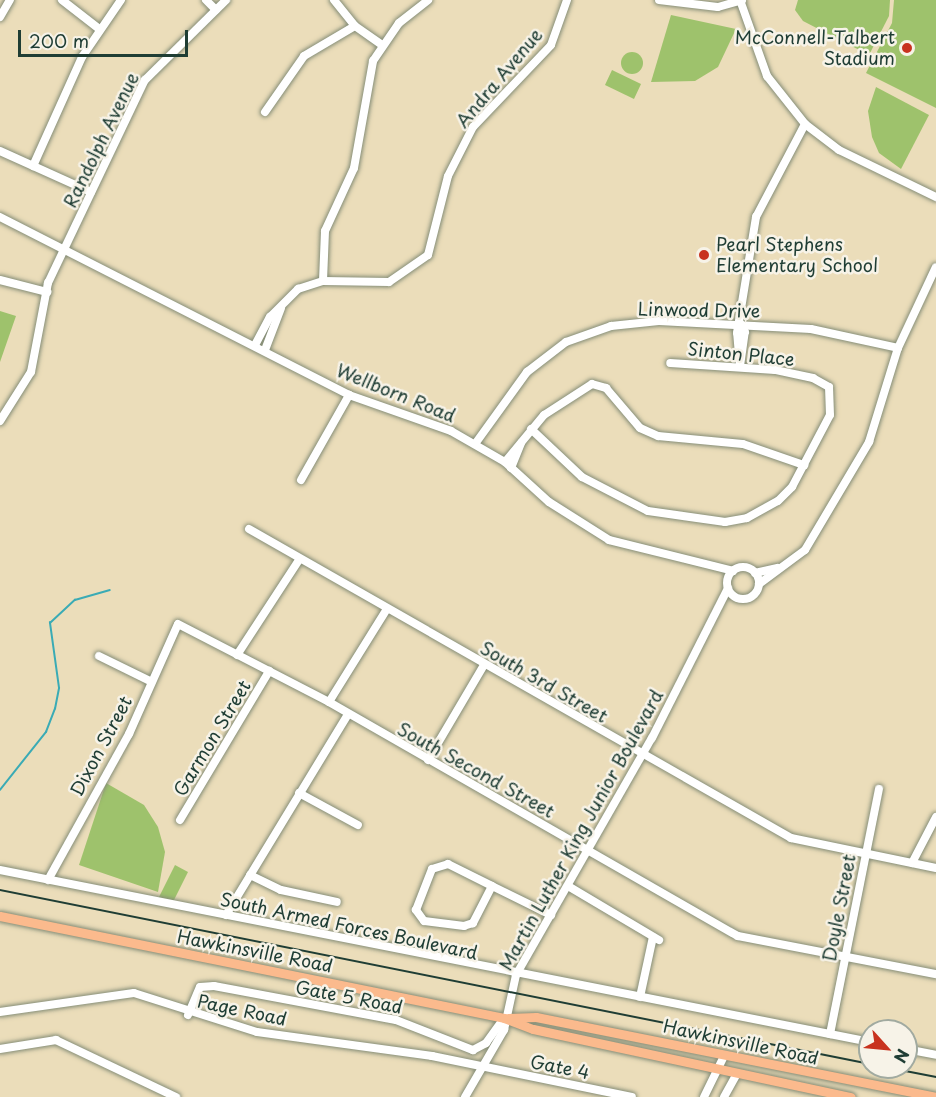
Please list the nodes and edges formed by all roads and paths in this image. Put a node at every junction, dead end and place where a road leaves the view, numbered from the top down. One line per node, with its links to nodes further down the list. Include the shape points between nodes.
1 (10, 0): 13 (street)
2 (63, 0): 15 (street)
3 (121, 0): 15 (street)
4 (206, 0): 12 (street)
5 (226, 0): 12 (street, Randolph Avenue)
6 (334, 0): 14 (street)
7 (428, 0): 16 (street)
8 (567, 0): 27 (street, Andra Avenue, via 551,45 473,127 448,176 428,255 389,282)
9 (659, 0): 11 (street)
10 (741, 1): 11 (street); 18 (street, via 766,76)
11 (708, 2)
12 (216, 10): 21 (street, Randolph Avenue, via 145,80)
13 (0, 17)
14 (355, 26): 16 (street); 17 (street, via 336,42 304,56)
15 (98, 28): 20 (street)
16 (381, 44): 27 (street, via 366,83 354,168 325,231)
17 (265, 112)
18 (805, 124): 22 (street, via 838,150); 30 (street, via 756,217)
19 (0, 151): 20 (street)
20 (33, 166): 21 (street)
21 (91, 192): 24 (street, Randolph Avenue)
22 (934, 198)
23 (0, 217): 24 (street, Wellborn Road)
24 (64, 251): 28 (street, Randolph Avenue); 31 (street, Wellborn Road)
25 (936, 267): 32 (street)
26 (0, 280): 28 (street)
27 (323, 281): 29 (street, Andra Avenue, via 298,289)
28 (46, 292): 37 (street, Randolph Avenue, via 31,372)
29 (281, 308): 31 (street, Andra Avenue); 33 (street, Andra Avenue)
30 (741, 324): 32 (street, Linwood Drive, via 811,329); 35 (street); 39 (street, Linwood Drive, via 629,323 566,342 507,393)
31 (255, 345): 33 (street, Wellborn Road)
32 (898, 348): 46 (street, via 868,442 805,550)
33 (265, 350): 36 (street, Wellborn Road)
34 (670, 363): 35 (street, Sinton Place)
35 (740, 366): 41 (street, Sinton Place, via 813,378 829,387 830,415)
36 (349, 394): 39 (street, Wellborn Road, via 430,421); 42 (street)
37 (0, 421)
38 (531, 429): 40 (street); 41 (street, via 567,395 592,384 606,388 640,428 658,436 743,444); 41 (street, Sinton Place, via 604,490 648,511 695,521 747,518 778,501)
39 (475, 444): 40 (street, Wellborn Road)
40 (508, 465): 45 (street, Wellborn Road, via 565,513 609,540)
41 (804, 465)
42 (301, 480)
43 (249, 529): 44 (street, South 3rd Street)
44 (299, 560): 52 (street, South 3rd Street); 55 (street, Garmon Street)
45 (709, 566): 47 (street); 49 (street)
46 (778, 568): 48 (street); 50 (street)
47 (733, 571): 48 (street, via 742,567); 49 (street)
48 (755, 573): 50 (street)
49 (728, 584): 51 (street); 53 (street, Martin Luther King Junior Boulevard)
50 (759, 584): 51 (street, via 752,596)
51 (738, 598): 53 (street, Martin Luther King Junior Boulevard)
52 (387, 609): 57 (street, South 3rd Street); 60 (street)
53 (719, 612): 62 (street, Martin Luther King Junior Boulevard)
54 (178, 624): 55 (street, South Second Street); 59 (street, Dixon Street)
55 (237, 655): 58 (street, South Second Street)
56 (99, 656): 59 (street)
57 (484, 665): 62 (street, South 3rd Street); 63 (street)
58 (269, 671): 60 (street, South Second Street); 67 (street, Garmon Street)
59 (150, 681): 75 (street, Dixon Street, via 129,734)
60 (329, 702): 61 (street, South Second Street)
61 (348, 714): 63 (street, South Second Street); 65 (street)
62 (642, 754): 69 (street, Martin Luther King Junior Boulevard); 70 (street, South 3rd Street, via 791,838)
63 (428, 760): 69 (street, South Second Street)
64 (879, 789): 70 (street, Doyle Street)
65 (300, 793): 68 (street); 74 (street)
66 (936, 817): 71 (street)
67 (180, 820)
68 (358, 825)
69 (587, 849): 77 (street, Martin Luther King Junior Boulevard); 82 (street, South Second Street, via 738,936)
70 (864, 854): 71 (street, South 3rd Street); 82 (street, Doyle Street)
71 (912, 863): 72 (street, South 3rd Street)
72 (936, 868)
73 (0, 870): 75 (street, South Armed Forces Boulevard)
74 (250, 875): 78 (street, via 294,894); 79 (street)
75 (48, 880): 79 (street, South Armed Forces Boulevard)
76 (492, 886): 76 (street, via 459,867 440,864 423,883 417,915 424,921 465,926 473,923); 80 (street)
77 (568, 886): 80 (street, Martin Luther King Junior Boulevard); 85 (street, via 656,938)
78 (337, 902)
79 (226, 915): 84 (street, South Armed Forces Boulevard)
80 (550, 915): 84 (street, Martin Luther King Junior Boulevard)
81 (0, 916): 88 (main road, Hawkinsville Road)
82 (845, 957): 83 (street, South Second Street); 89 (street, Doyle Street)
83 (936, 974)
84 (516, 975): 85 (street, South Armed Forces Boulevard); 88 (street, Martin Luther King Junior Boulevard)
85 (640, 997): 89 (street, South Armed Forces Boulevard)
86 (0, 1012): 87 (street, Page Road, via 123,992)
87 (188, 1014): 88 (street, Gate 5 Road, via 200,987 214,986 396,1020 473,1050); 95 (street, Page Road, via 256,1032)
88 (504, 1018): 94 (main road, Hawkinsville Road, via 536,1017); 95 (street, Martin Luther King Junior Boulevard, via 494,1054); 96 (main road, Hawkinsville Road)
89 (830, 1034): 90 (street, South Armed Forces Boulevard)
90 (858, 1040)
91 (0, 1048): 99 (street, via 56,1040)
92 (918, 1051): 93 (street)
93 (936, 1055)
94 (724, 1056): 96 (street); 105 (main road, Hawkinsville Road)
95 (482, 1064): 98 (street, Martin Luther King Junior Boulevard); 101 (street, Gate 4)
96 (717, 1070): 97 (main road, Hawkinsville Road); 102 (street)
97 (737, 1074): 103 (street); 104 (main road, Hawkinsville Road)
98 (466, 1095): 100 (street)
99 (176, 1097)
100 (475, 1097)
101 (633, 1097)
102 (704, 1097)
103 (724, 1097)
104 (851, 1097)
105 (936, 1097)

